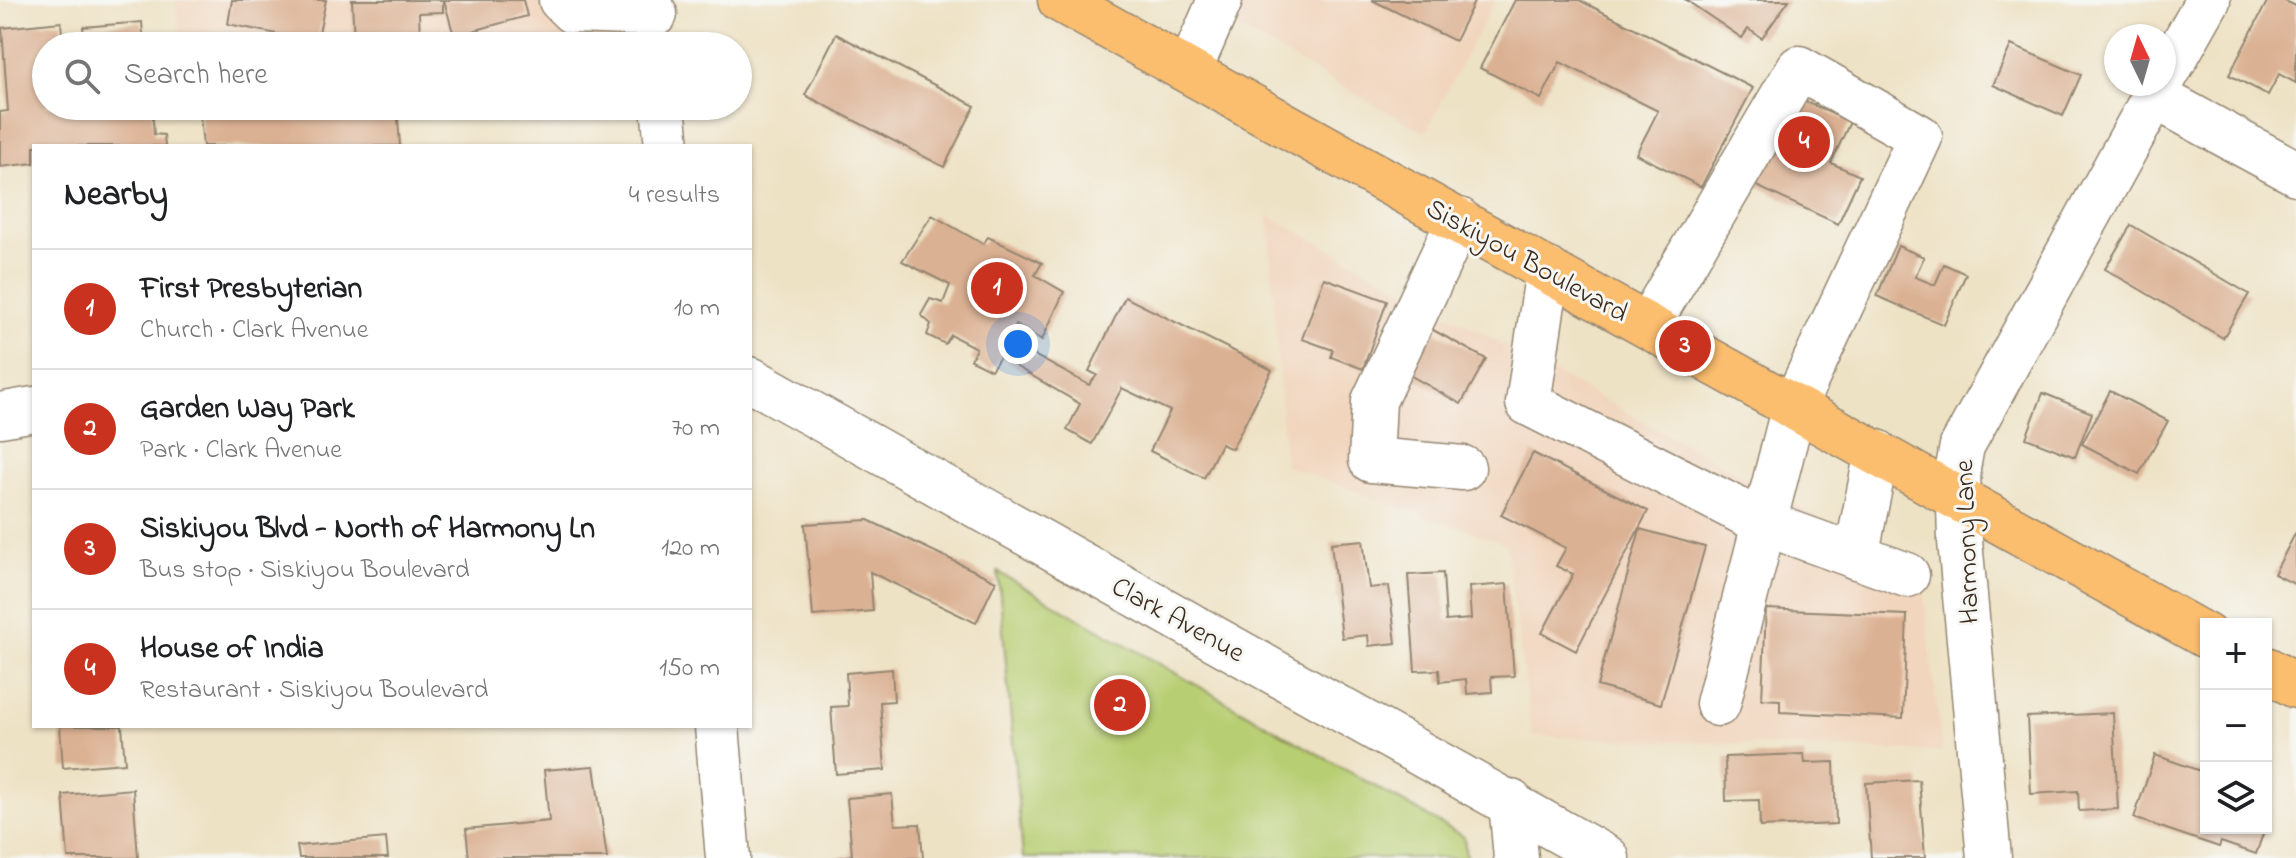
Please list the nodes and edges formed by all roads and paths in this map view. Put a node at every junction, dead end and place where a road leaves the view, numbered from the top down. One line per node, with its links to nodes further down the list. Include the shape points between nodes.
1 (561, 0): 5 (street, via 572,11)
2 (1060, 0): 7 (main road, Siskiyou Boulevard)
3 (1220, 0): 7 (street)
4 (2208, 0): 6 (street, Harmony Lane)
5 (655, 20)
6 (2176, 56)
7 (1189, 71): 13 (main road, Siskiyou Boulevard)
8 (2154, 96): 22 (street, Harmony Lane, via 1962,446)
9 (2175, 96): 12 (street)
10 (664, 120): 11 (street)
11 (667, 144)
12 (2296, 173)
13 (1459, 220): 14 (main road, Siskiyou Boulevard); 21 (street, via 1374,401 1371,460)
14 (1548, 270): 15 (main road, Siskiyou Boulevard); 23 (street, via 1528,403)
15 (1648, 325): 17 (main road, Siskiyou Boulevard); 17 (street, via 1799,68 1920,137)
16 (752, 380): 31 (street, Clark Avenue)
17 (1794, 406): 20 (main road, Siskiyou Boulevard); 23 (street)
18 (32, 409): 19 (street)
19 (0, 415)
20 (1877, 452): 22 (main road, Siskiyou Boulevard); 24 (street)
21 (1463, 468)
22 (1959, 498): 26 (main road, Siskiyou Boulevard); 35 (street, Harmony Lane)
23 (1764, 523): 24 (street); 29 (street)
24 (1856, 557): 25 (street)
25 (1907, 575)
26 (2200, 633)
27 (2272, 672): 28 (main road)
28 (2296, 686)
29 (1718, 704)
30 (717, 728): 32 (street)
31 (1511, 802): 33 (street); 34 (street, Clark Avenue)
32 (728, 858)
33 (1516, 858)
34 (1607, 858)
35 (1989, 858)

